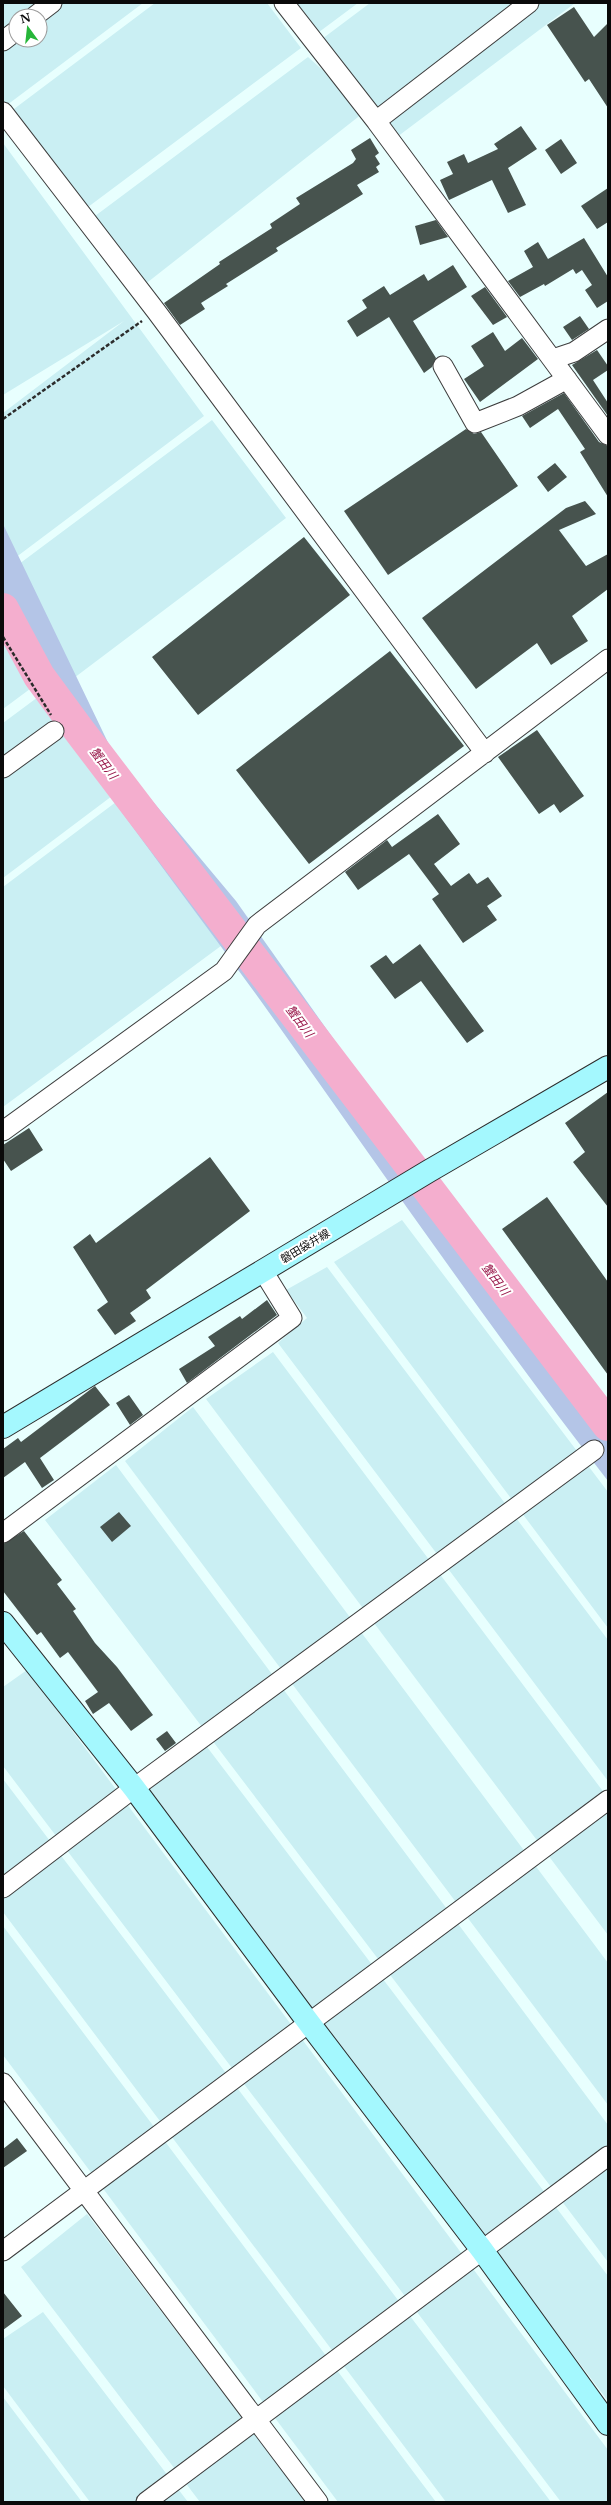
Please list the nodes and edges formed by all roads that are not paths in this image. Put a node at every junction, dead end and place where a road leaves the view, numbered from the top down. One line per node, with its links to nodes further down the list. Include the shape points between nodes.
1 (284, 3): 4 (street)
2 (529, 3): 4 (street)
3 (3, 112): 12 (street, via 156,311)
4 (376, 121): 6 (street)
5 (608, 330): 6 (street, via 574,352)
6 (553, 359): 8 (street)
7 (443, 366): 8 (street, via 474,423 518,406)
8 (567, 378): 9 (street)
9 (607, 432)
10 (608, 659): 12 (street)
11 (54, 731): 13 (street)
12 (485, 753): 15 (street, via 257,925 224,971)
13 (3, 768)
14 (608, 1067): 16 (street, 磐田袋井線)
15 (3, 1130)
16 (263, 1271): 17 (street, 磐田袋井線); 19 (street, via 292,1318)
17 (3, 1427)
18 (594, 1450): 21 (street)
19 (3, 1533)
20 (3, 1623): 21 (street)
21 (134, 1788): 23 (street); 24 (street)
22 (608, 1800): 24 (street)
23 (3, 1888)
24 (309, 2023): 27 (street); 28 (street)
25 (3, 2083): 27 (street)
26 (608, 2156): 28 (street)
27 (84, 2190): 29 (street); 30 (street)
28 (482, 2250): 30 (street); 31 (street)
29 (3, 2251)
30 (257, 2419): 32 (street); 33 (street)
31 (608, 2424)
32 (146, 2502)
33 (318, 2502)

